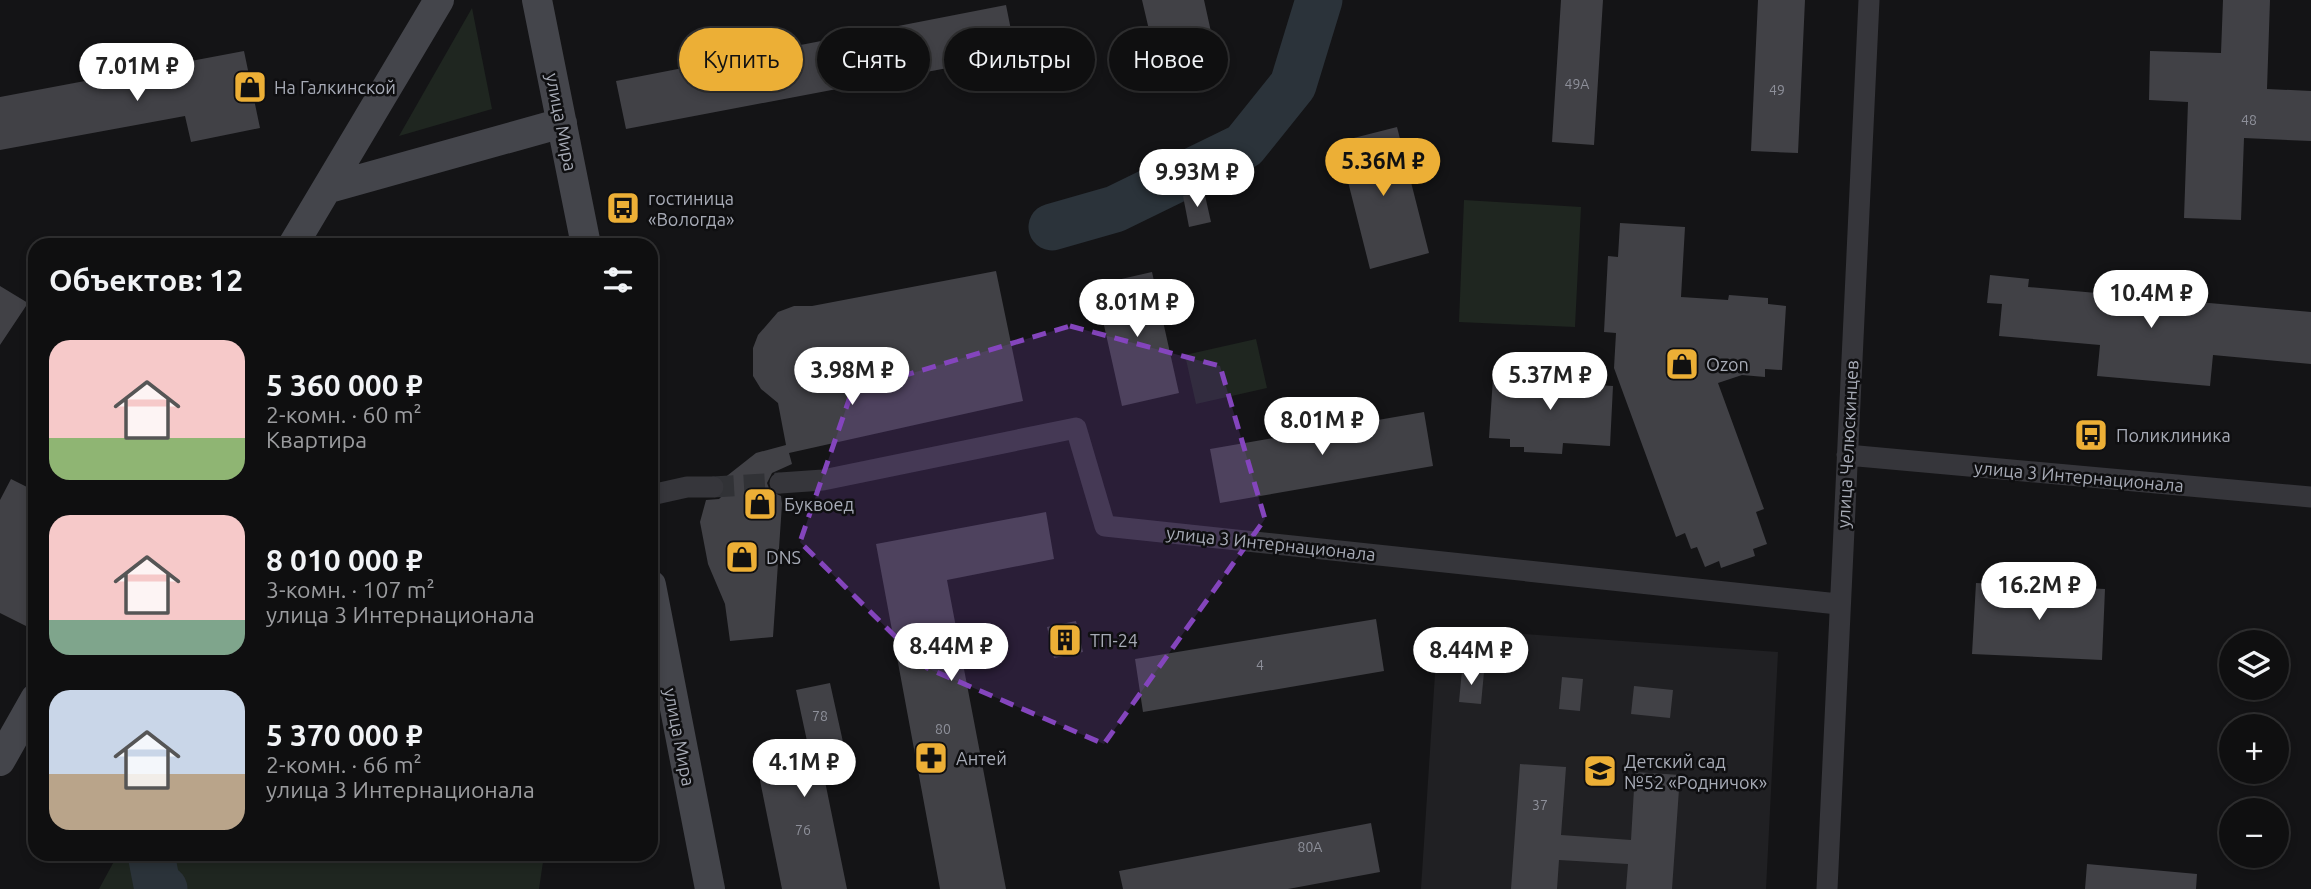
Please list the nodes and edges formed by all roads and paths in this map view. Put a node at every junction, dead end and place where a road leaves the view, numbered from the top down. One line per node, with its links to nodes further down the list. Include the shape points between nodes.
1 (439, 0): 5 (street)
2 (537, 0): 4 (street, улица Мира)
3 (1869, 0): 8 (street, улица Челюскинцев)
4 (562, 124): 5 (street); 7 (street, улица Мира)
5 (329, 188): 6 (street)
6 (297, 238)
7 (585, 238)
8 (1847, 456): 12 (street, улица 3 Интернационала); 13 (street, улица Челюскинцев)
9 (780, 483): 13 (street, улица 3 Интернационала, via 823,480 1076,428 1105,526)
10 (713, 487): 11 (street)
11 (658, 494)
12 (2311, 497)
13 (1838, 604): 18 (street, улица Челюскинцев)
14 (658, 621): 17 (street, улица Мира)
15 (28, 711): 16 (street)
16 (0, 761)
17 (710, 889)
18 (1827, 889)

